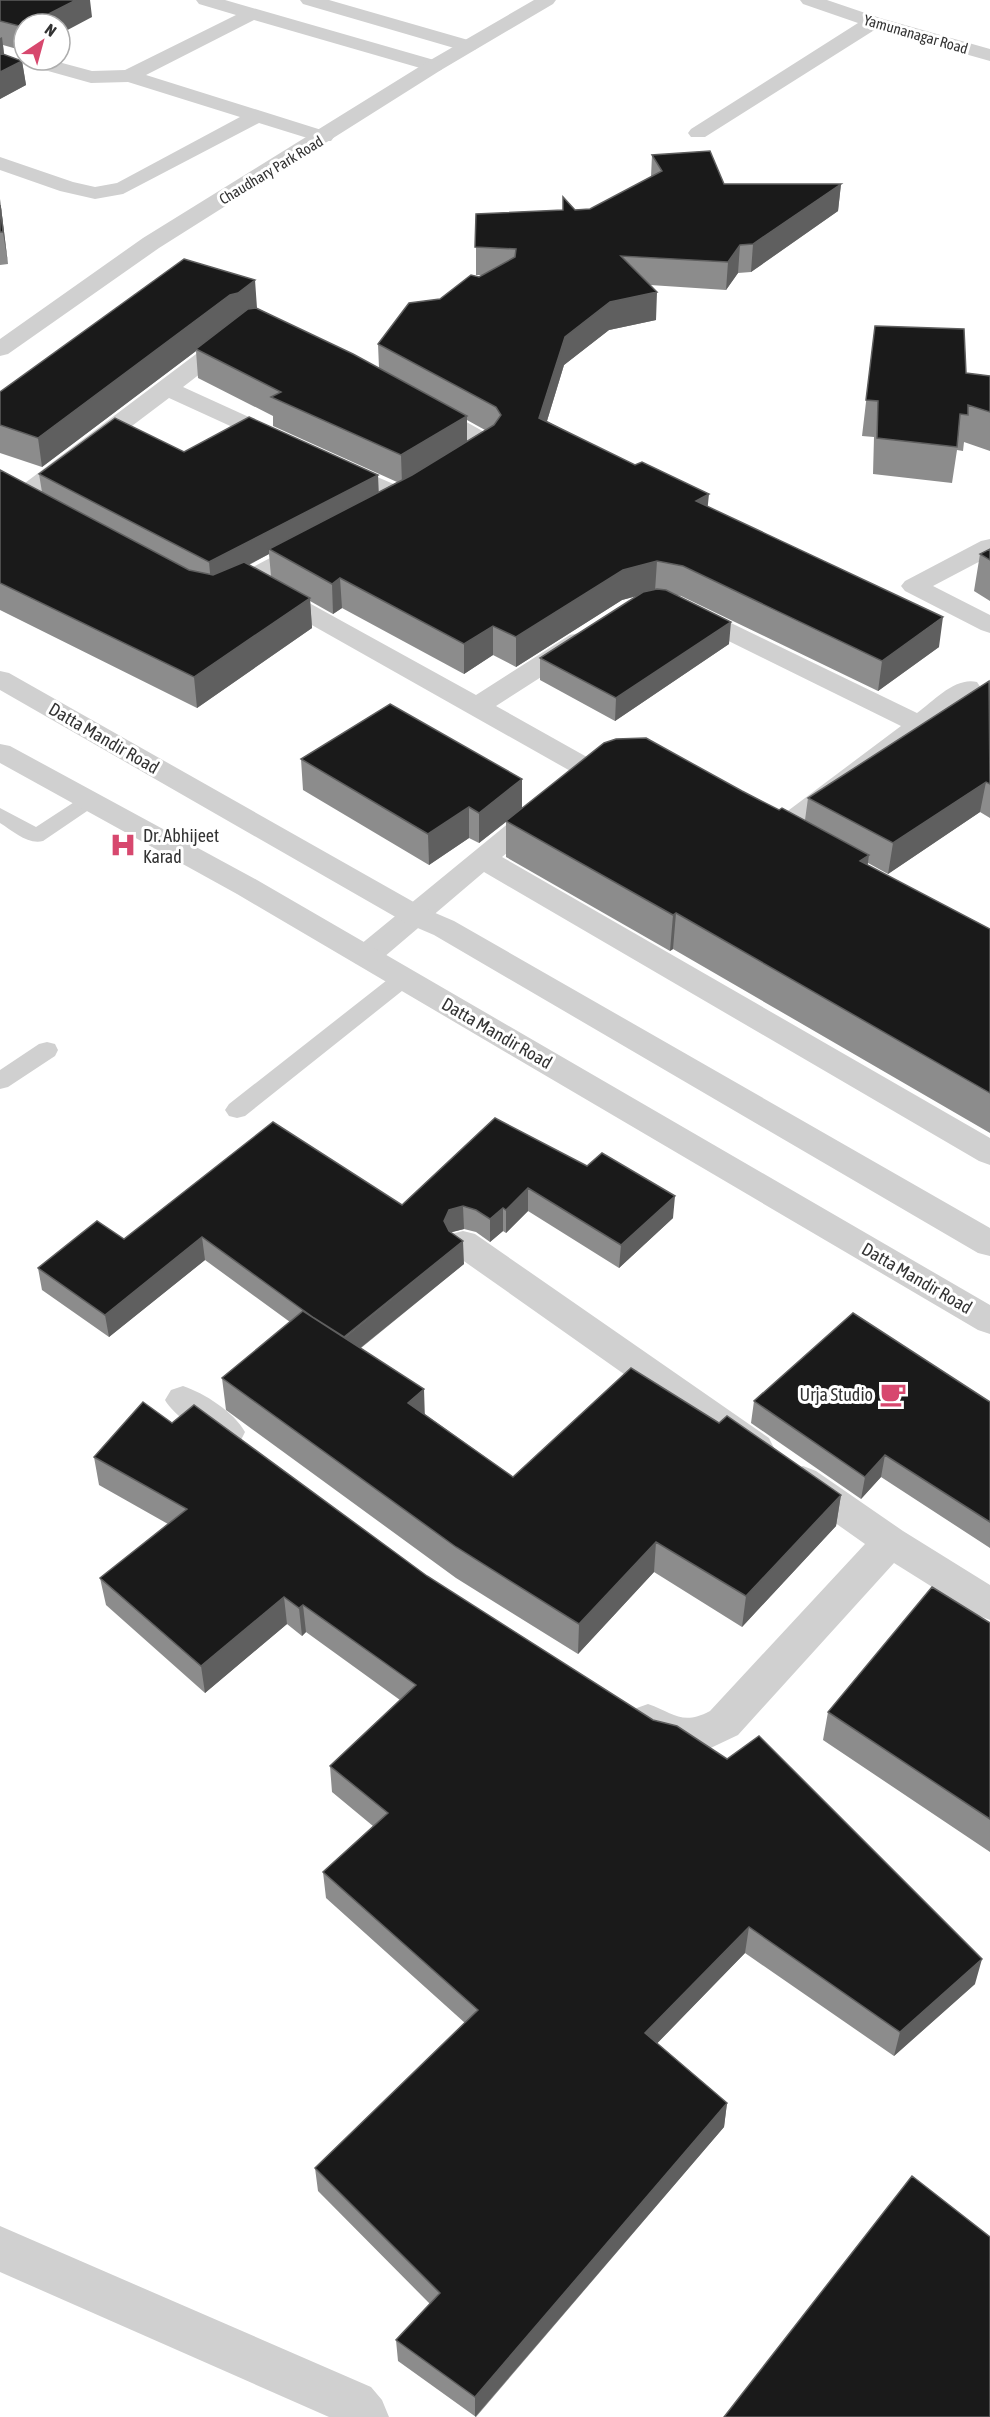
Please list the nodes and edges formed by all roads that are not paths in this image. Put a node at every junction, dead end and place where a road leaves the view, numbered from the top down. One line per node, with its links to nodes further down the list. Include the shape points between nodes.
1 (205, 0): 6 (street)
2 (309, 0): 7 (street)
3 (381, 0): 7 (street)
4 (548, 0): 9 (street, Chaudhary Park Road)
5 (809, 0): 8 (street, Yamunanagar Road)
6 (254, 13): 11 (street); 13 (street)
7 (357, 14): 9 (street)
8 (873, 22): 10 (street, Yamunanagar Road); 15 (street)
9 (468, 46): 11 (street, Chaudhary Park Road)
10 (990, 55)
11 (434, 66): 16 (street, Chaudhary Park Road)
12 (72, 72): 13 (street, via 91,77)
13 (129, 76): 14 (street)
14 (257, 116): 16 (street); 17 (street, via 123,188 95,193)
15 (698, 133)
16 (324, 137): 19 (street, Chaudhary Park Road, via 151,243)
17 (0, 163)
18 (249, 327): 20 (street)
19 (0, 349)
20 (167, 388): 23 (street, via 32,502); 24 (street, via 307,452 414,491)
21 (413, 402): 22 (street, via 487,443)
22 (444, 472)
23 (0, 486)
24 (362, 519)
25 (331, 535): 27 (street)
26 (990, 546): 30 (street, via 914,586)
27 (248, 579): 28 (street, via 215,595); 34 (street)
28 (202, 593)
29 (663, 602): 35 (street)
30 (990, 625)
31 (603, 626): 34 (street)
32 (0, 679): 43 (street, Datta Mandir Road)
33 (968, 688): 35 (street)
34 (477, 706): 38 (street)
35 (918, 724): 41 (street)
36 (0, 752): 39 (street, Datta Mandir Road)
37 (642, 762): 38 (street, via 611,763)
38 (591, 771): 42 (street)
39 (89, 801): 40 (lane, via 36,836); 44 (street, Datta Mandir Road)
40 (0, 814)
41 (780, 831)
42 (482, 858): 43 (street); 49 (street)
43 (416, 916): 44 (street); 51 (street, Datta Mandir Road, via 444,928)
44 (366, 956): 45 (street, Datta Mandir Road)
45 (404, 978): 48 (lane); 52 (street, Datta Mandir Road)
46 (47, 1050): 47 (lane)
47 (0, 1082)
48 (237, 1110)
49 (990, 1153)
50 (463, 1243): 55 (street)
51 (990, 1244)
52 (990, 1321)
53 (183, 1400): 54 (street)
54 (250, 1450)
55 (890, 1542): 56 (street); 57 (street, via 724,1723 700,1736 666,1733)
56 (990, 1604)
57 (617, 1702)
58 (0, 2249): 59 (street)
59 (353, 2413)

